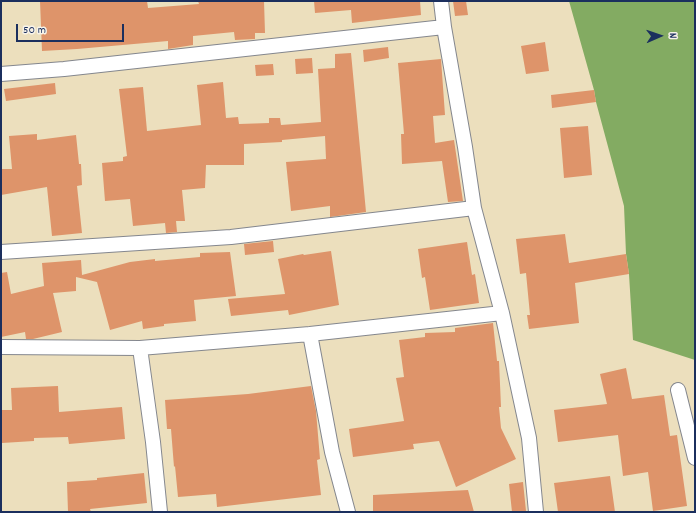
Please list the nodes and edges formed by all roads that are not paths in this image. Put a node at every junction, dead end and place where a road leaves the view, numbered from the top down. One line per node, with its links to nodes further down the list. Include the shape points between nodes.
1 (441, 1): 2 (street)
2 (444, 27): 3 (street); 4 (street)
3 (1, 74)
4 (474, 208): 5 (street, via 231,237); 6 (street)
5 (1, 252)
6 (502, 313): 7 (street); 14 (street, via 529,438)
7 (310, 334): 9 (street); 13 (street, via 332,452)
8 (1, 347): 9 (street)
9 (140, 348): 12 (street)
10 (678, 390): 11 (street)
11 (695, 458)
12 (160, 512)
13 (348, 512)
14 (536, 512)

